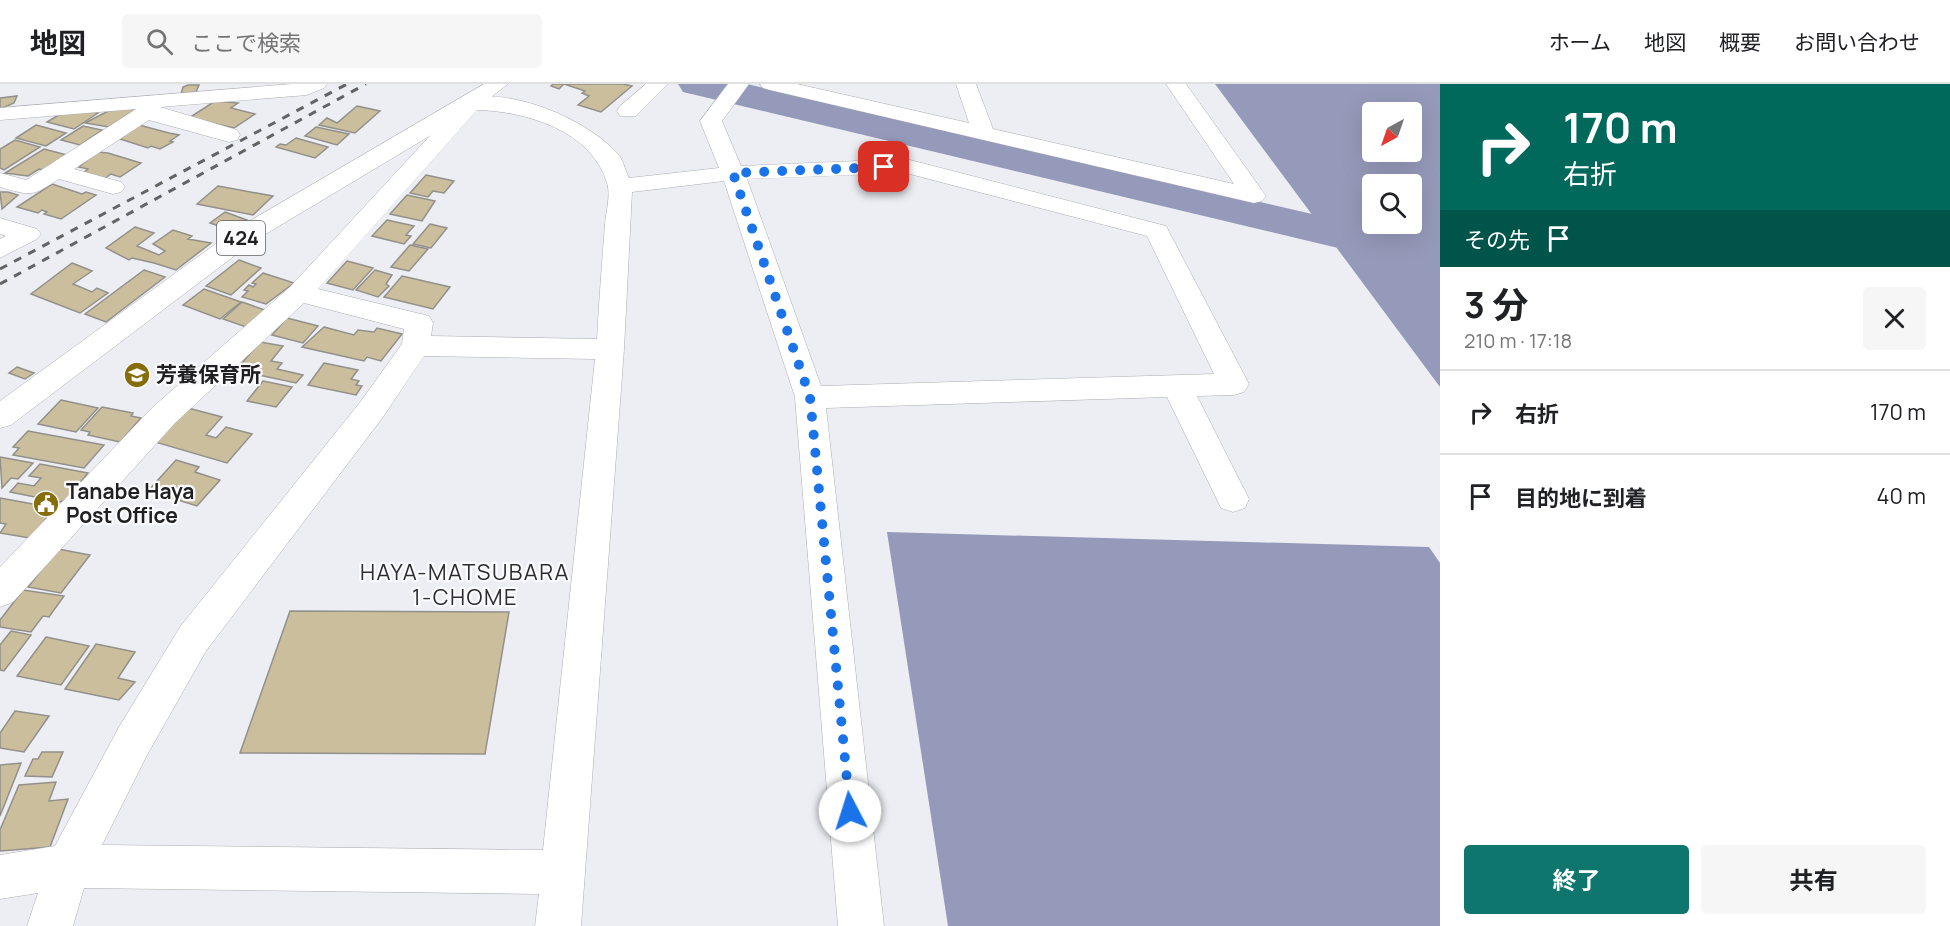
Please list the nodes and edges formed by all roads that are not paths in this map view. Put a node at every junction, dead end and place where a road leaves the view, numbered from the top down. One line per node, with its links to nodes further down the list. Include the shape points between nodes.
1 (317, 84): 10 (main road, via 307,89)
2 (498, 84): 9 (main road, 424)
3 (658, 84): 12 (main road)
4 (740, 84): 18 (main road, via 711,121)
5 (770, 84): 14 (main road)
6 (966, 84): 14 (main road)
7 (1176, 84): 14 (main road, via 1254,196)
8 (78, 89): 11 (main road)
9 (471, 103): 20 (main road, via 506,104 551,118 584,135 609,159); 24 (main road); 29 (main road, 424, via 245,235)
10 (150, 107): 11 (main road); 15 (main road); 17 (main road)
11 (44, 109): 13 (main road); 16 (main road)
12 (628, 111)
13 (0, 114)
14 (983, 133)
15 (229, 135)
16 (0, 136)
17 (56, 171): 19 (main road, via 29,188); 21 (main road)
18 (733, 173): 20 (main road); 27 (main road, via 906,166 1157,231 1234,384); 28 (main road)
19 (0, 180)
20 (620, 186): 26 (main road)
21 (113, 187)
22 (0, 226): 23 (main road, via 28,234)
23 (0, 250)
24 (299, 293): 25 (main road, via 419,323); 31 (main road, via 164,415)
25 (416, 346): 26 (main road); 32 (main road, via 372,409 193,639 133,741)
26 (610, 349): 33 (main road)
27 (1178, 386): 28 (main road); 30 (main road)
28 (810, 397): 37 (main road)
29 (0, 417)
30 (1233, 499)
31 (0, 591)
32 (68, 866): 33 (main road); 34 (main road); 35 (main road)
33 (562, 872): 36 (main road)
34 (0, 877)
35 (50, 926)
36 (558, 926)
37 (861, 926)

